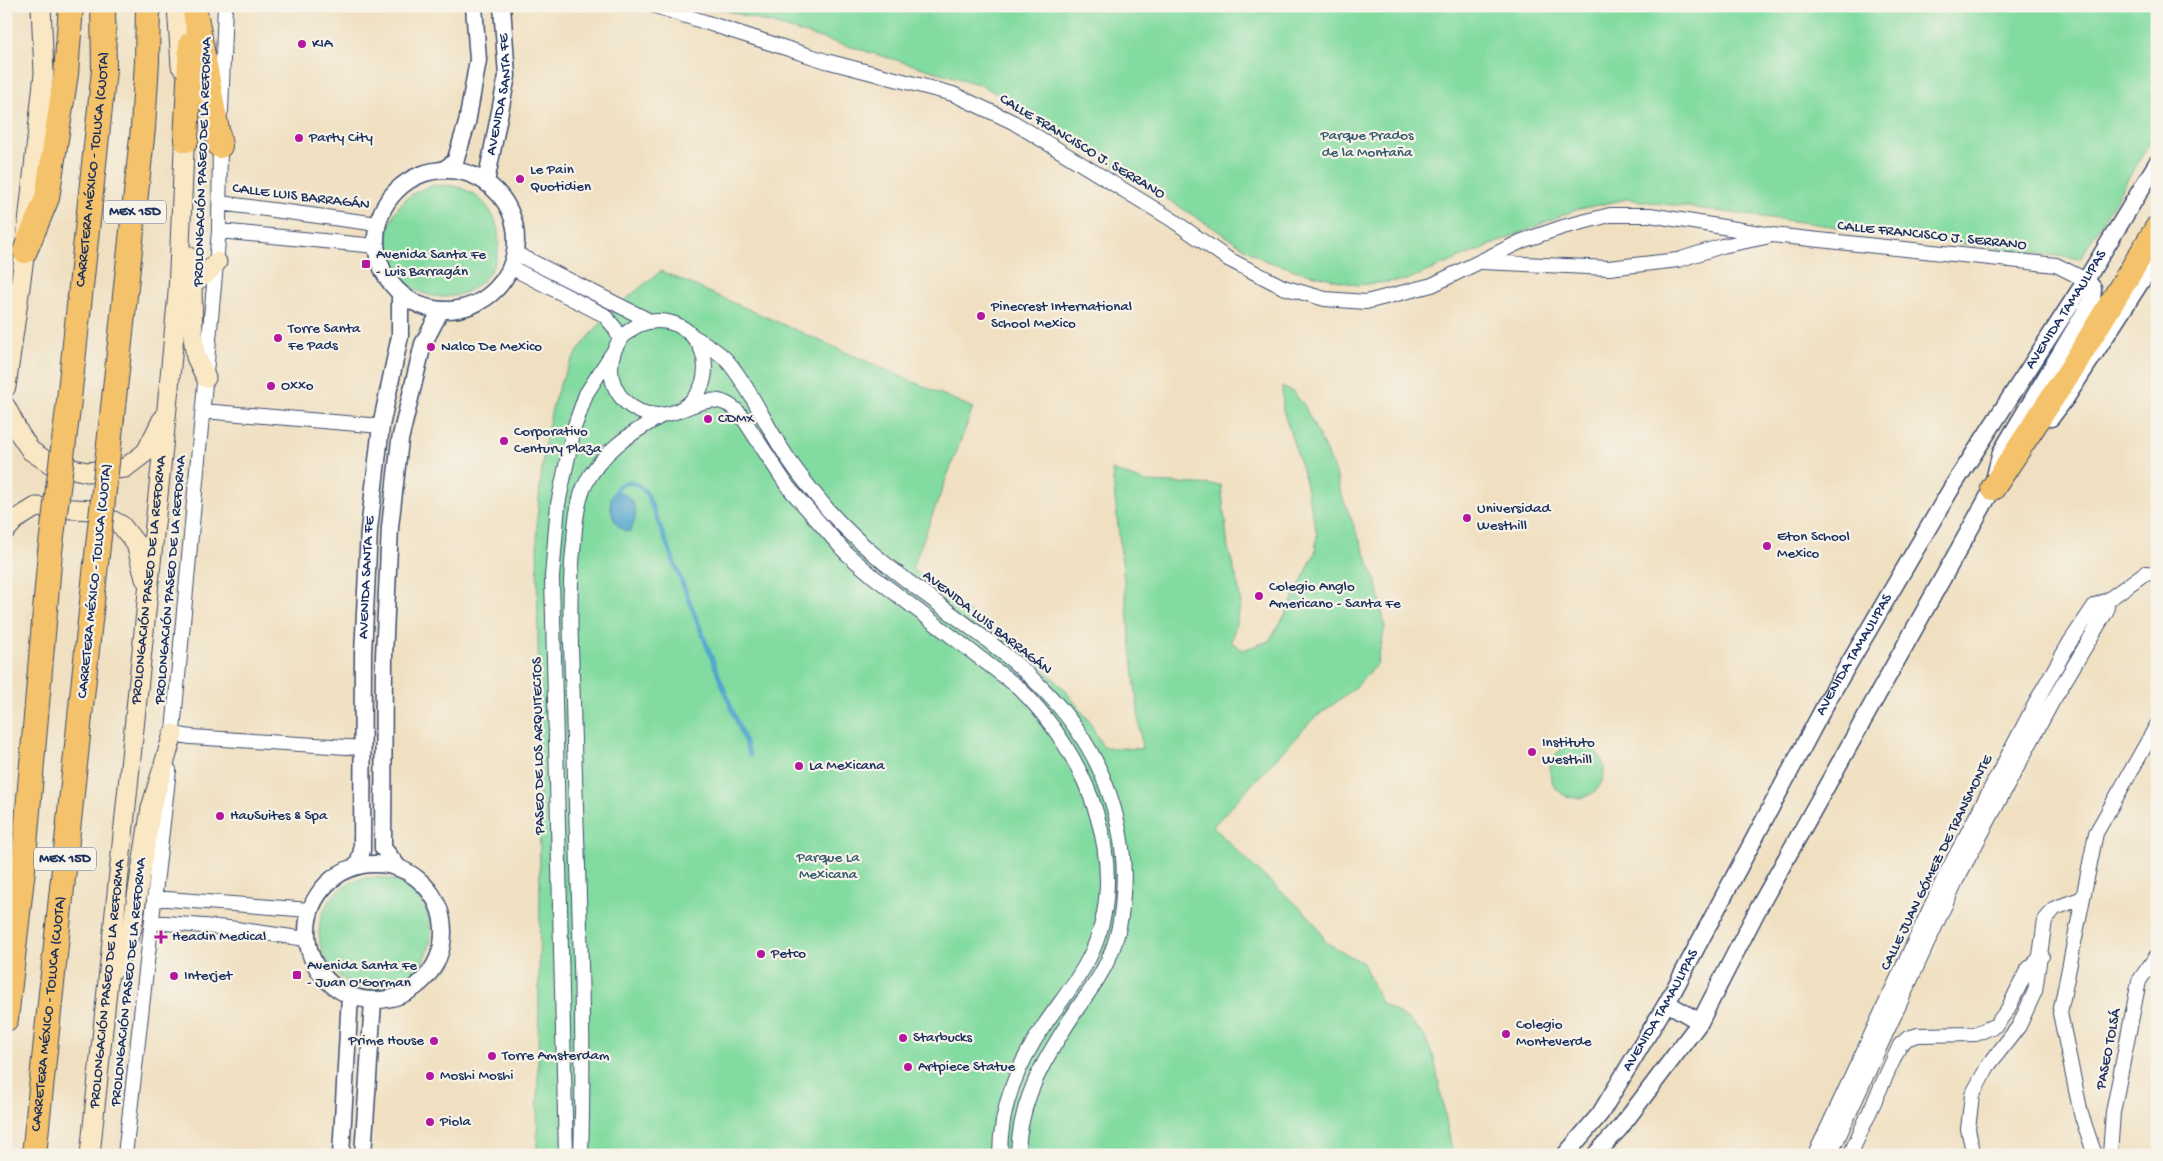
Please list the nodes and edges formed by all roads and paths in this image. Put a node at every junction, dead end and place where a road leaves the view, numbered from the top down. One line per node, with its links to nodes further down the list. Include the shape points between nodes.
1 (41, 6): 22 (main road, via 44,73)
2 (71, 6): 22 (highway, via 66,74 48,198)
3 (104, 6): 69 (highway, CARRETERA MÉXICO - TOLUCA (CUOTA) / MEX 15D, bridge, via 104,70 50,552 23,868)
4 (148, 6): 73 (highway, CARRETERA MÉXICO - TOLUCA (CUOTA) / MEX 15D, bridge, via 142,137)
5 (178, 6): 11 (main road, PROLONGACIÓN PASEO DE LA REFORMA)
6 (193, 6): 11 (highway); 12 (highway)
7 (225, 6): 12 (street, PROLONGACIÓN PASEO DE LA REFORMA)
8 (474, 6): 14 (street, AVENIDA SANTA FE, via 478,60 468,114 455,162)
9 (502, 6): 15 (street, AVENIDA SANTA FE, via 507,76)
10 (655, 6): 26 (street, CALLE FRANCISCO J. SERRANO, via 826,60 953,94 1014,122 1228,258 1283,287 1325,299 1366,302 1432,285)
11 (186, 140): 28 (main road, PROLONGACIÓN PASEO DE LA REFORMA, via 182,228)
12 (220, 146): 16 (street, PROLONGACIÓN PASEO DE LA REFORMA)
13 (2157, 163): 27 (street, AVENIDA TAMAULIPAS)
14 (443, 170): 15 (street, via 470,174); 17 (street, via 422,174 401,186 384,207)
15 (486, 182): 24 (street, via 503,199 516,229)
16 (220, 203): 17 (street, CALLE LUIS BARRAGÁN); 19 (street, PROLONGACIÓN PASEO DE LA REFORMA)
17 (378, 224): 21 (street)
18 (2157, 228): 42 (highway, via 2073,366)
19 (219, 231): 21 (street); 25 (street, PROLONGACIÓN PASEO DE LA REFORMA)
20 (1772, 236): 26 (street, CALLE FRANCISCO J. SERRANO, via 1722,246 1678,260 1609,268); 26 (street, CALLE FRANCISCO J. SERRANO, via 1650,215 1610,215 1522,241); 27 (street, CALLE FRANCISCO J. SERRANO, via 2056,265)
21 (376, 246): 29 (street, via 380,264)
22 (25, 251): 35 (main road)
23 (2157, 257): 42 (street, AVENIDA TAMAULIPAS, via 2066,398)
24 (512, 260): 30 (street, via 504,280 488,296 466,307); 31 (street); 33 (street, via 604,315 615,328)
25 (217, 262): 28 (main road); 34 (street, PROLONGACIÓN PASEO DE LA REFORMA)
26 (1478, 262)
27 (2086, 280): 42 (street, via 2092,288 2092,300 2001,452); 68 (street, AVENIDA TAMAULIPAS, via 1951,489 1840,680)
28 (185, 289): 34 (main road, via 196,357); 37 (main road, PROLONGACIÓN PASEO DE LA REFORMA)
29 (400, 293): 30 (street, via 421,306); 41 (street, AVENIDA SANTA FE, via 400,336)
30 (441, 310): 57 (street, AVENIDA SANTA FE, via 424,344 400,440 390,527 384,656 383,848)
31 (652, 322): 32 (street, via 666,322); 33 (street, via 629,331)
32 (692, 336): 39 (street, via 700,348 704,377 699,391); 44 (street, AVENIDA LUIS BARRAGÁN, via 728,362 793,467 831,513)
33 (618, 345): 40 (street, via 611,360 615,388 635,410); 54 (street, PASEO DE LOS ARQUITECTOS, via 596,376 580,407 558,504 552,577)
34 (206, 378): 38 (street, PROLONGACIÓN PASEO DE LA REFORMA)
35 (6, 387)
36 (6, 408): 37 (main road, via 31,451 51,464 87,472 125,468 146,452)
37 (167, 408): 47 (main road, PROLONGACIÓN PASEO DE LA REFORMA)
38 (203, 411): 41 (street); 52 (street, PROLONGACIÓN PASEO DE LA REFORMA)
39 (678, 411): 40 (street); 45 (street, AVENIDA LUIS BARRAGÁN, via 710,400 719,400 735,408 788,487 828,534)
40 (663, 415): 55 (street, via 628,436 605,456 584,486 579,500 570,594)
41 (381, 426): 53 (street, AVENIDA SANTA FE, via 369,530 363,654)
42 (1993, 488): 70 (street, AVENIDA TAMAULIPAS, via 1758,909)
43 (6, 530): 47 (main road, via 36,507 92,510 121,524 136,544)
44 (877, 557): 45 (street); 72 (street, AVENIDA LUIS BARRAGÁN, via 1022,668 1059,704 1093,755 1104,777 1116,816 1122,852 1123,894 1111,952 1104,968 1051,1048)
45 (865, 570): 71 (street, AVENIDA LUIS BARRAGÁN, via 1034,703 1071,754 1096,814 1106,865 1102,924 1090,958 1029,1050)
46 (2157, 574): 48 (street, CALLE JUAN GÓMEZ DE TRANSMONTE, via 2145,573)
47 (148, 593): 65 (main road, PROLONGACIÓN PASEO DE LA REFORMA)
48 (2108, 600): 49 (street, CALLE JUAN GÓMEZ DE TRANSMONTE, via 2096,605); 50 (street, CALLE JUAN GÓMEZ DE TRANSMONTE, via 2106,612)
49 (2070, 642): 50 (street); 84 (street, CALLE JUAN GÓMEZ DE TRANSMONTE, via 1948,870)
50 (2083, 650): 85 (street, CALLE JUAN GÓMEZ DE TRANSMONTE, via 1956,881)
51 (2157, 725): 59 (street, via 2096,833)
52 (173, 734): 53 (street); 58 (street, PROLONGACIÓN PASEO DE LA REFORMA); 65 (main road, via 151,808 132,928)
53 (363, 748): 56 (street, AVENIDA SANTA FE, via 362,850)
54 (556, 814): 55 (street); 78 (street, PASEO DE LOS ARQUITECTOS)
55 (576, 814): 79 (street, via 581,929)
56 (358, 866): 57 (street, via 378,864); 60 (street, via 337,875 320,890)
57 (398, 868): 67 (street, via 417,878 432,893 441,913 440,955 429,974 414,989 394,998)
58 (154, 898): 60 (street); 61 (street, PROLONGACIÓN PASEO DE LA REFORMA)
59 (2083, 898): 64 (street, via 2049,913 2045,920); 88 (street, via 2060,1013 2080,1114)
60 (310, 910): 62 (street)
61 (152, 922): 62 (street); 75 (street, PROLONGACIÓN PASEO DE LA REFORMA)
62 (306, 939): 66 (street, via 320,974 333,987)
63 (2157, 955): 89 (street, PASEO TOLSÁ, via 2139,981 2113,1112)
64 (2042, 956): 86 (street, via 2027,970 2008,1010 1996,1025 1976,1034 1918,1034 1900,1045); 87 (street, via 2035,991 2019,1026 1988,1066 1972,1095 1968,1128)
65 (107, 992): 74 (main road, PROLONGACIÓN PASEO DE LA REFORMA)
66 (350, 996): 67 (street); 76 (street)
67 (373, 1001): 77 (street)
68 (1667, 1003): 70 (street); 82 (street, AVENIDA TAMAULIPAS, via 1600,1114)
69 (6, 1019)
70 (1700, 1022): 83 (street, AVENIDA TAMAULIPAS, via 1620,1128)
71 (1007, 1102): 72 (street); 80 (street, AVENIDA LUIS BARRAGÁN)
72 (1025, 1106): 81 (street, AVENIDA LUIS BARRAGÁN, via 1018,1137)
73 (34, 1155)
74 (90, 1155)
75 (125, 1155)
76 (340, 1155)
77 (363, 1155)
78 (566, 1155)
79 (581, 1155)
80 (1000, 1155)
81 (1018, 1155)
82 (1565, 1155)
83 (1595, 1155)
84 (1815, 1155)
85 (1830, 1155)
86 (1850, 1155)
87 (1974, 1155)
88 (2095, 1155)
89 (2110, 1155)

